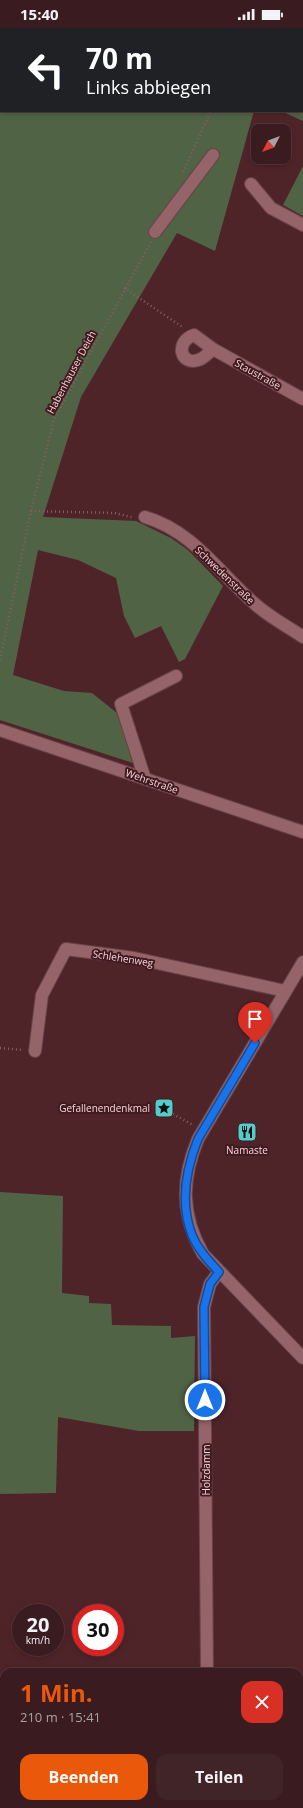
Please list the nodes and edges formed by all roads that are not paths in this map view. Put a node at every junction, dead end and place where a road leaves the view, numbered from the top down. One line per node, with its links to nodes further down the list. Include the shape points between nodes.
1 (213, 155): 4 (street)
2 (251, 184): 3 (street, via 270,208)
3 (303, 225)
4 (155, 232)
5 (213, 349): 5 (street, Staustraße, via 199,360 186,359 181,348 182,342 194,335); 6 (street, Staustraße)
6 (303, 398)
7 (145, 517): 8 (street, Schwedenstraße, via 182,534 255,605)
8 (303, 637)
9 (176, 676): 11 (street, via 121,704)
10 (0, 730): 11 (street, Wehrstraße)
11 (145, 779): 12 (street, Wehrstraße)
12 (303, 832)
13 (303, 962): 14 (street)
14 (298, 977): 15 (street)
15 (285, 991): 16 (street, Schlehenweg, via 134,958 66,949 42,995); 17 (street, via 198,1139 189,1165 186,1207 192,1235 203,1254)
16 (35, 1051)
17 (219, 1272): 18 (street); 19 (street, Holzdamm, via 210,1284 204,1307)
18 (303, 1358)
19 (207, 1668)

